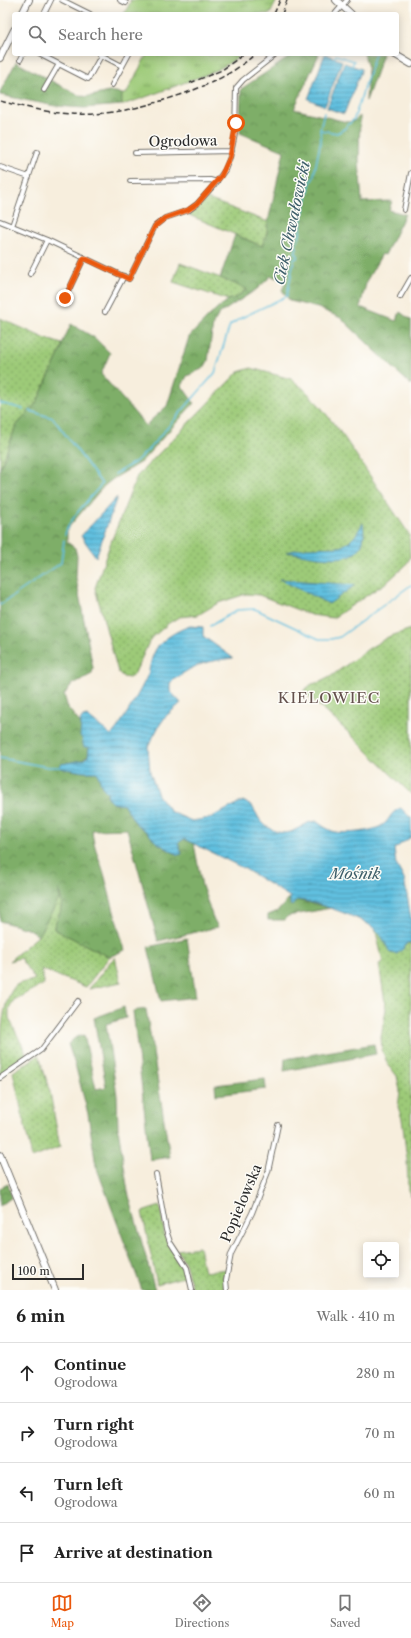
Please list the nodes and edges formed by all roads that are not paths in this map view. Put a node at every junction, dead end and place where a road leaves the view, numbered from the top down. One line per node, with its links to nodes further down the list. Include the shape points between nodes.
1 (29, 0): 9 (street)
2 (51, 0): 10 (street)
3 (62, 0): 11 (street)
4 (120, 0): 7 (street)
5 (336, 0): 8 (street)
6 (347, 0): 8 (street)
7 (126, 3)
8 (342, 6): 12 (street); 13 (street)
9 (24, 12)
10 (45, 12)
11 (86, 12)
12 (337, 12)
13 (349, 12)
14 (12, 34): 22 (street)
15 (22, 56): 23 (street)
16 (42, 56): 24 (street)
17 (100, 56): 24 (street, via 88,79)
18 (104, 56): 26 (street)
19 (128, 56): 26 (street)
20 (273, 56): 29 (street, Ogrodowa, via 236,88 236,123)
21 (397, 56): 25 (street)
22 (0, 58)
23 (20, 60)
24 (59, 64): 28 (street)
25 (411, 64)
26 (122, 66): 27 (street)
27 (112, 85)
28 (44, 90)
29 (232, 151): 31 (street, Ogrodowa); 36 (street, Ogrodowa, via 225,170)
30 (37, 152): 34 (street)
31 (134, 153)
32 (0, 167): 34 (street)
33 (411, 173): 37 (street)
34 (29, 177): 39 (street)
35 (130, 181): 36 (street)
36 (216, 182): 43 (street, Ogrodowa, via 197,204 157,224 129,279)
37 (404, 210)
38 (0, 221): 39 (street)
39 (12, 226): 40 (street)
40 (47, 240): 41 (street); 42 (street)
41 (84, 258): 43 (street); 46 (street)
42 (30, 274)
43 (124, 276): 47 (street, Ogrodowa)
44 (411, 278): 45 (street)
45 (400, 297)
46 (65, 298)
47 (105, 312)
48 (78, 1001): 49 (street, via 41,1050)
49 (0, 1078)
50 (278, 1125): 55 (street, Popielowska, via 268,1172 232,1254 226,1280)
51 (0, 1155): 53 (street)
52 (156, 1174): 54 (street, via 166,1230 170,1242 186,1268)
53 (55, 1290)
54 (192, 1290)
55 (227, 1290)

